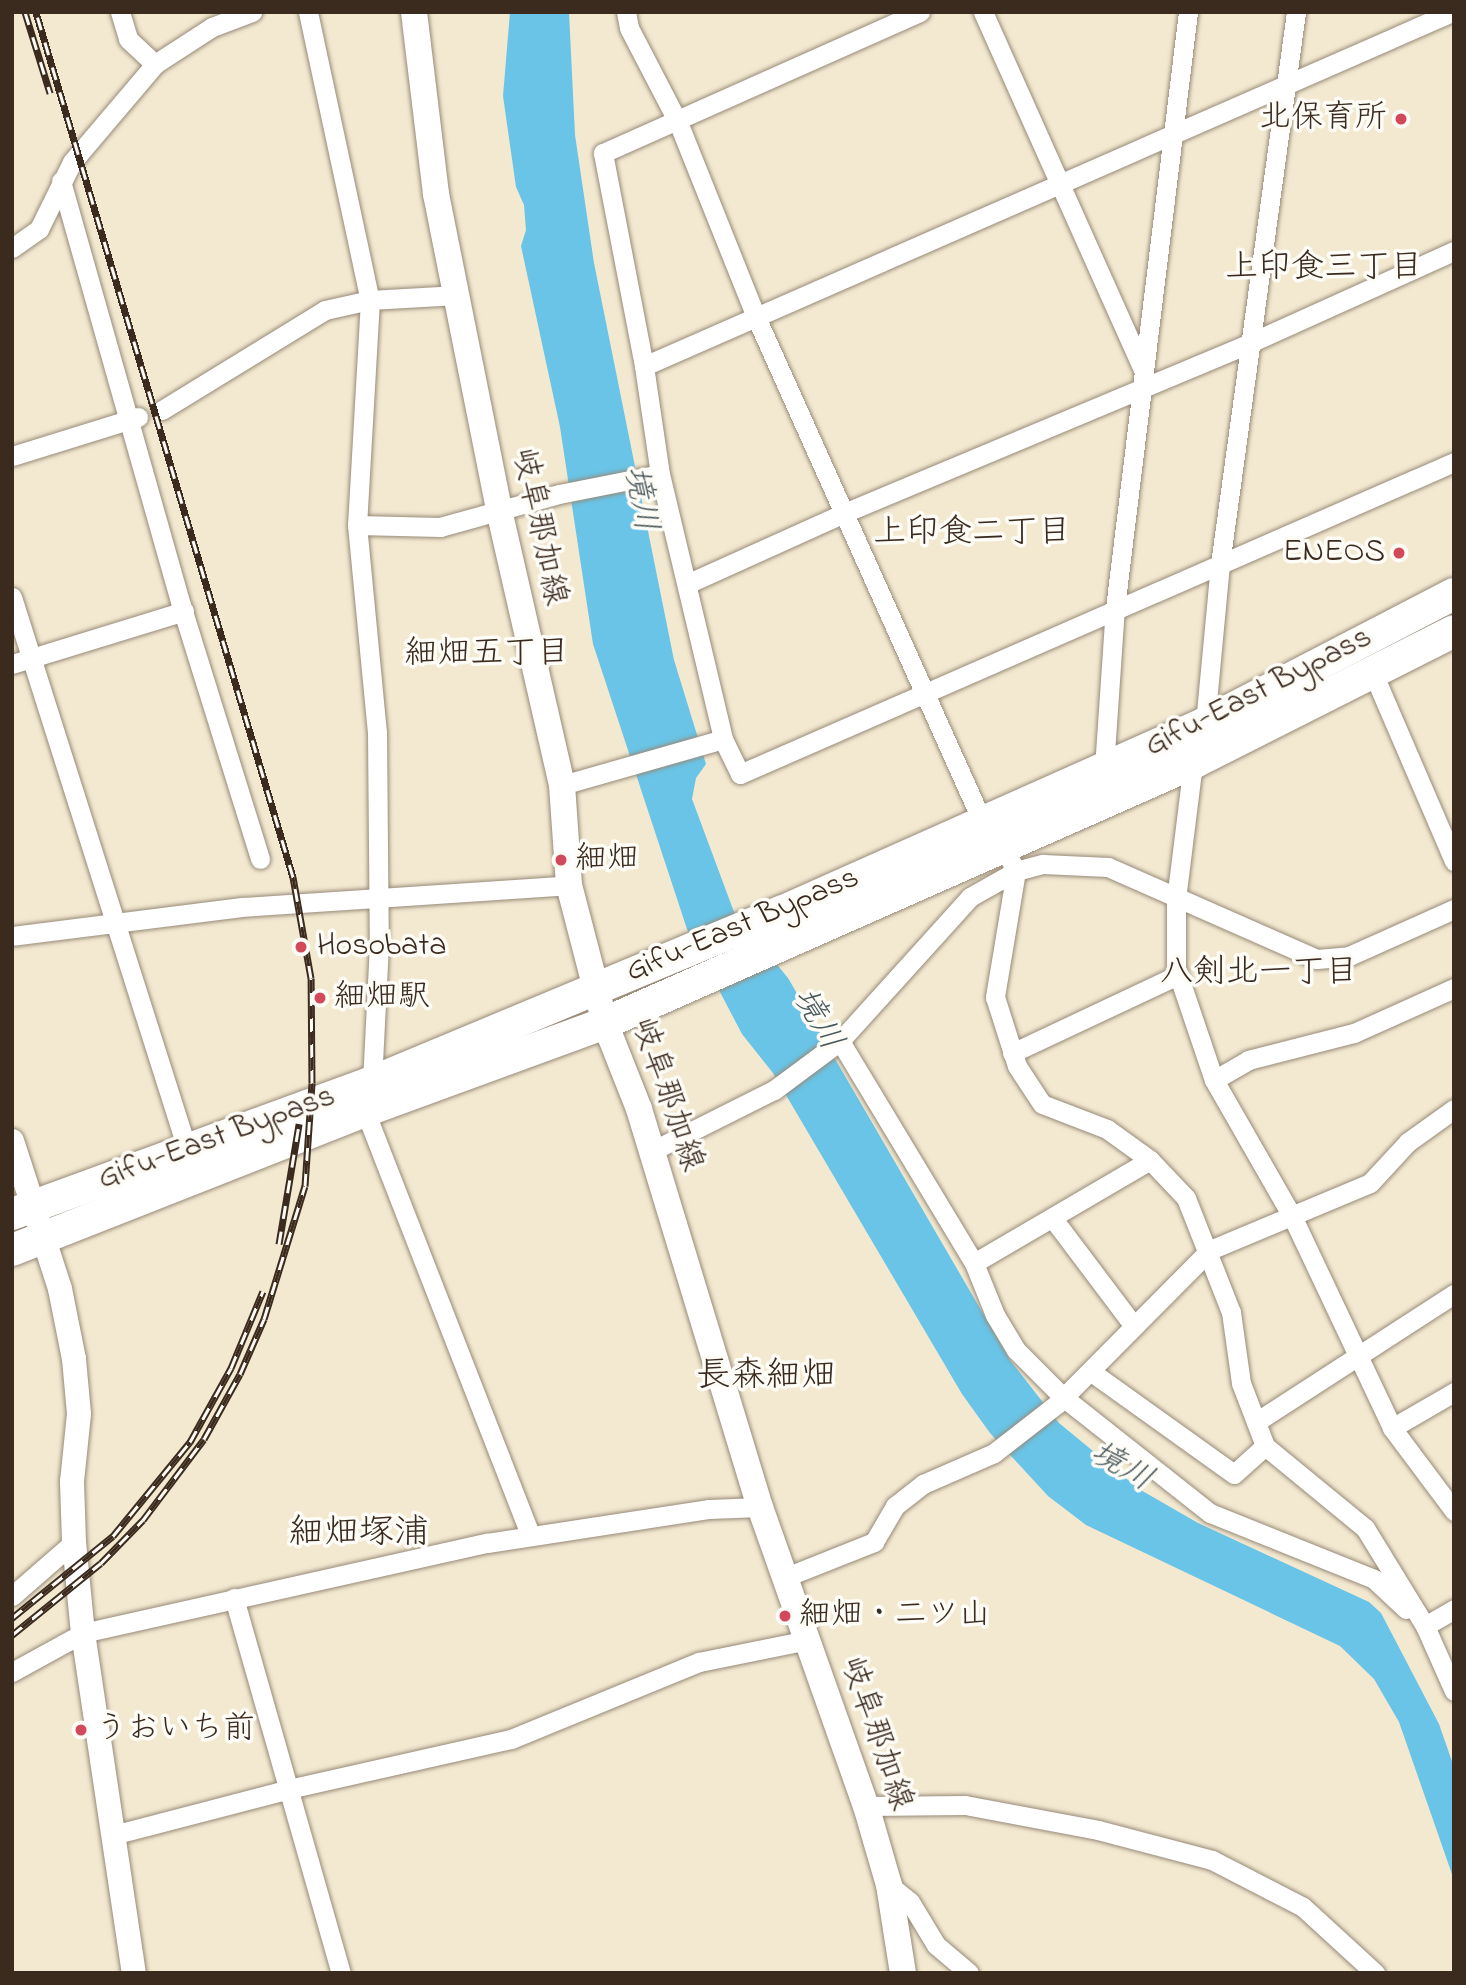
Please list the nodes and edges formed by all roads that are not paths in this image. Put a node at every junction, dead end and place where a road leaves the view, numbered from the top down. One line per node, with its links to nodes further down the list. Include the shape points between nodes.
1 (120, 12): 11 (street, via 128,39)
2 (252, 12): 11 (street, via 212,27)
3 (308, 12): 20 (street)
4 (414, 12): 19 (main road, 岐阜那加線, via 436,194)
5 (626, 12): 13 (street, via 629,29)
6 (920, 12): 13 (street)
7 (983, 12): 16 (street)
8 (1188, 12): 14 (street)
9 (1296, 12): 12 (street)
10 (1452, 12): 12 (street)
11 (155, 64): 15 (street)
12 (1289, 84): 14 (street); 22 (street)
13 (678, 122): 21 (street); 23 (street, via 603,153)
14 (1175, 134): 16 (street); 24 (street)
15 (61, 181): 17 (street, via 54,206 39,229); 26 (street)
16 (1057, 185): 21 (street); 24 (street)
17 (12, 248)
18 (1454, 251): 22 (street)
19 (457, 295): 20 (street); 30 (main road, 岐阜那加線)
20 (370, 300): 25 (street, via 325,310); 32 (street)
21 (756, 317): 23 (street); 31 (street)
22 (1250, 343): 24 (street); 33 (street)
23 (644, 366): 29 (street)
24 (1143, 379): 31 (street); 37 (street)
25 (162, 410)
26 (134, 419): 27 (street); 38 (street)
27 (12, 456)
28 (1454, 462): 33 (street)
29 (660, 474): 30 (street); 34 (street)
30 (499, 510): 32 (street, via 440,527); 47 (main road, 岐阜那加線)
31 (844, 513): 34 (street); 42 (street)
32 (358, 525): 53 (street, via 375,687)
33 (1220, 564): 37 (street); 43 (street)
34 (689, 583): 44 (street)
35 (1454, 594): 43 (highway, Gifu-East Bypass)
36 (12, 597): 40 (street)
37 (1115, 608): 42 (street); 46 (street)
38 (184, 611): 40 (street); 49 (street)
39 (1454, 631): 41 (highway, Gifu-East Bypass)
40 (22, 661): 56 (street)
41 (1374, 673): 45 (highway, Gifu-East Bypass); 51 (street)
42 (925, 694): 44 (street, via 740,774); 48 (street)
43 (1205, 723): 46 (highway, Gifu-East Bypass)
44 (723, 739): 47 (street)
45 (1193, 762): 50 (highway, Gifu-East Bypass); 54 (street)
46 (1104, 768): 48 (highway, Gifu-East Bypass)
47 (562, 785): 52 (main road, 岐阜那加線)
48 (982, 821): 59 (highway, Gifu-East Bypass, via 790,908)
49 (260, 859)
50 (1010, 860): 54 (street, via 1108,867); 61 (highway, Gifu-East Bypass, via 804,936); 62 (street, via 970,897); 63 (street, via 995,997)
51 (1454, 862)
52 (569, 885): 53 (street); 59 (main road, 岐阜那加線)
53 (380, 895): 56 (street, via 242,907); 65 (street)
54 (1176, 900): 55 (street, via 1317,959 1349,956); 58 (street)
55 (1454, 909)
56 (113, 927): 57 (street); 69 (street)
57 (12, 936)
58 (1178, 975): 63 (street); 64 (street)
59 (595, 988): 61 (main road, 岐阜那加線); 65 (highway, Gifu-East Bypass)
60 (1454, 988): 64 (street, via 1354,1033 1248,1060)
61 (605, 1023): 65 (highway, Gifu-East Bypass); 68 (main road, 岐阜那加線)
62 (839, 1042): 68 (street, via 774,1090); 76 (street)
63 (1012, 1053): 70 (street, via 1042,1104 1107,1129)
64 (1214, 1080): 72 (street)
65 (368, 1096): 69 (highway, Gifu-East Bypass); 74 (highway, Gifu-East Bypass); 88 (street)
66 (1454, 1109): 72 (street, via 1408,1142 1370,1183)
67 (12, 1141): 71 (street)
68 (652, 1151): 86 (main road, 岐阜那加線)
69 (188, 1152): 71 (highway, Gifu-East Bypass)
70 (1150, 1160): 73 (street); 75 (street, via 1186,1198)
71 (23, 1210): 74 (street)
72 (1292, 1216): 75 (street); 79 (street)
73 (1054, 1220): 76 (street); 78 (street)
74 (21, 1246): 89 (street, via 74,1359 79,1414 72,1482)
75 (1209, 1250): 78 (street); 83 (street, via 1231,1312 1241,1383)
76 (974, 1263): 82 (street, via 1016,1350)
77 (1454, 1294): 79 (street)
78 (1134, 1326): 80 (street)
79 (1357, 1353): 83 (street); 84 (street)
80 (1090, 1371): 82 (street); 85 (street, via 1234,1474)
81 (1454, 1392): 84 (street)
82 (1060, 1401): 90 (street, via 994,1453 923,1484 895,1506 874,1542); 94 (street, via 1210,1513 1374,1579)
83 (1256, 1422): 85 (street)
84 (1392, 1428): 87 (street)
85 (1265, 1446): 94 (street, via 1365,1528)
86 (760, 1507): 88 (street, via 709,1509); 90 (main road, 岐阜那加線)
87 (1454, 1511)
88 (530, 1535): 92 (street)
89 (74, 1542): 91 (street); 95 (street)
90 (786, 1577): 96 (main road, 岐阜那加線)
91 (12, 1596)
92 (234, 1598): 95 (street); 99 (street)
93 (1454, 1609): 94 (street)
94 (1425, 1626): 98 (street)
95 (83, 1633): 97 (street); 101 (street)
96 (808, 1640): 99 (street, via 699,1662 511,1739); 100 (main road, 岐阜那加線)
97 (12, 1672)
98 (1454, 1691)
99 (289, 1788): 101 (street); 104 (street)
100 (866, 1806): 102 (main road, 岐阜那加線); 107 (street, via 965,1805 1098,1830 1212,1860 1303,1907)
101 (113, 1835): 103 (street)
102 (889, 1885): 105 (main road, 岐阜那加線); 106 (street, via 910,1902 936,1945)
103 (134, 1973)
104 (341, 1973)
105 (903, 1973)
106 (969, 1973)
107 (1374, 1973)

